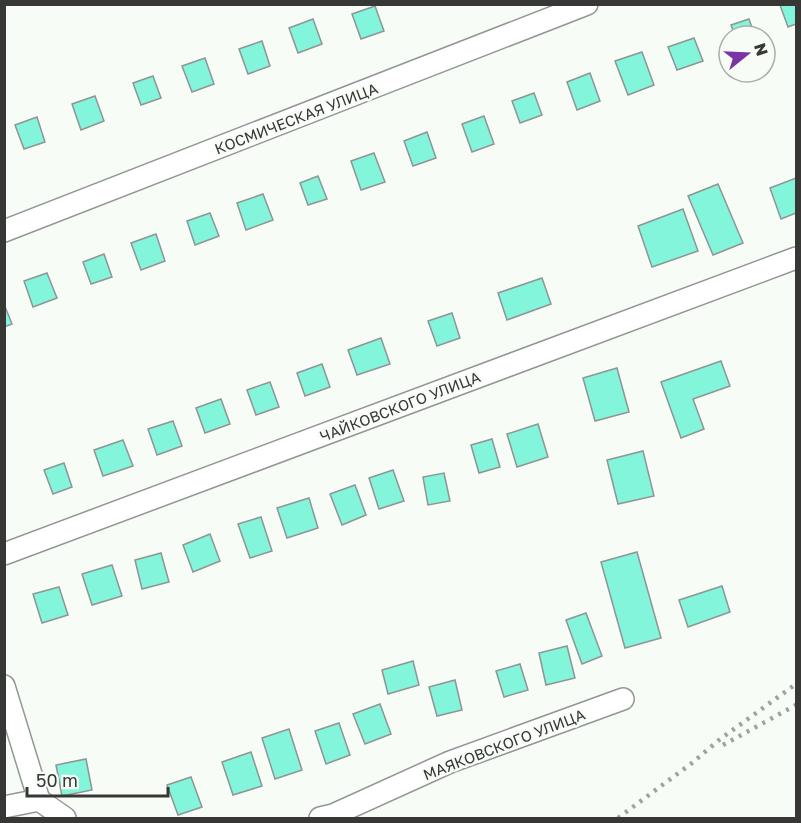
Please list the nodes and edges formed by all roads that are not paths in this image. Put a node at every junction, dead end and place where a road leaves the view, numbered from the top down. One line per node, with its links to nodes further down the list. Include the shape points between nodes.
1 (587, 4): 2 (street, КОСМИЧЕСКАЯ УЛИЦА)
2 (4, 231)
3 (796, 258): 4 (street, ЧАЙКОВСКОГО УЛИЦА)
4 (4, 554)
5 (4, 686): 7 (street)
6 (622, 699): 10 (street, МАЯКОВСКОГО УЛИЦА, via 450,762)
7 (39, 800): 8 (street); 9 (street)
8 (4, 807)
9 (65, 819)
10 (320, 819)

